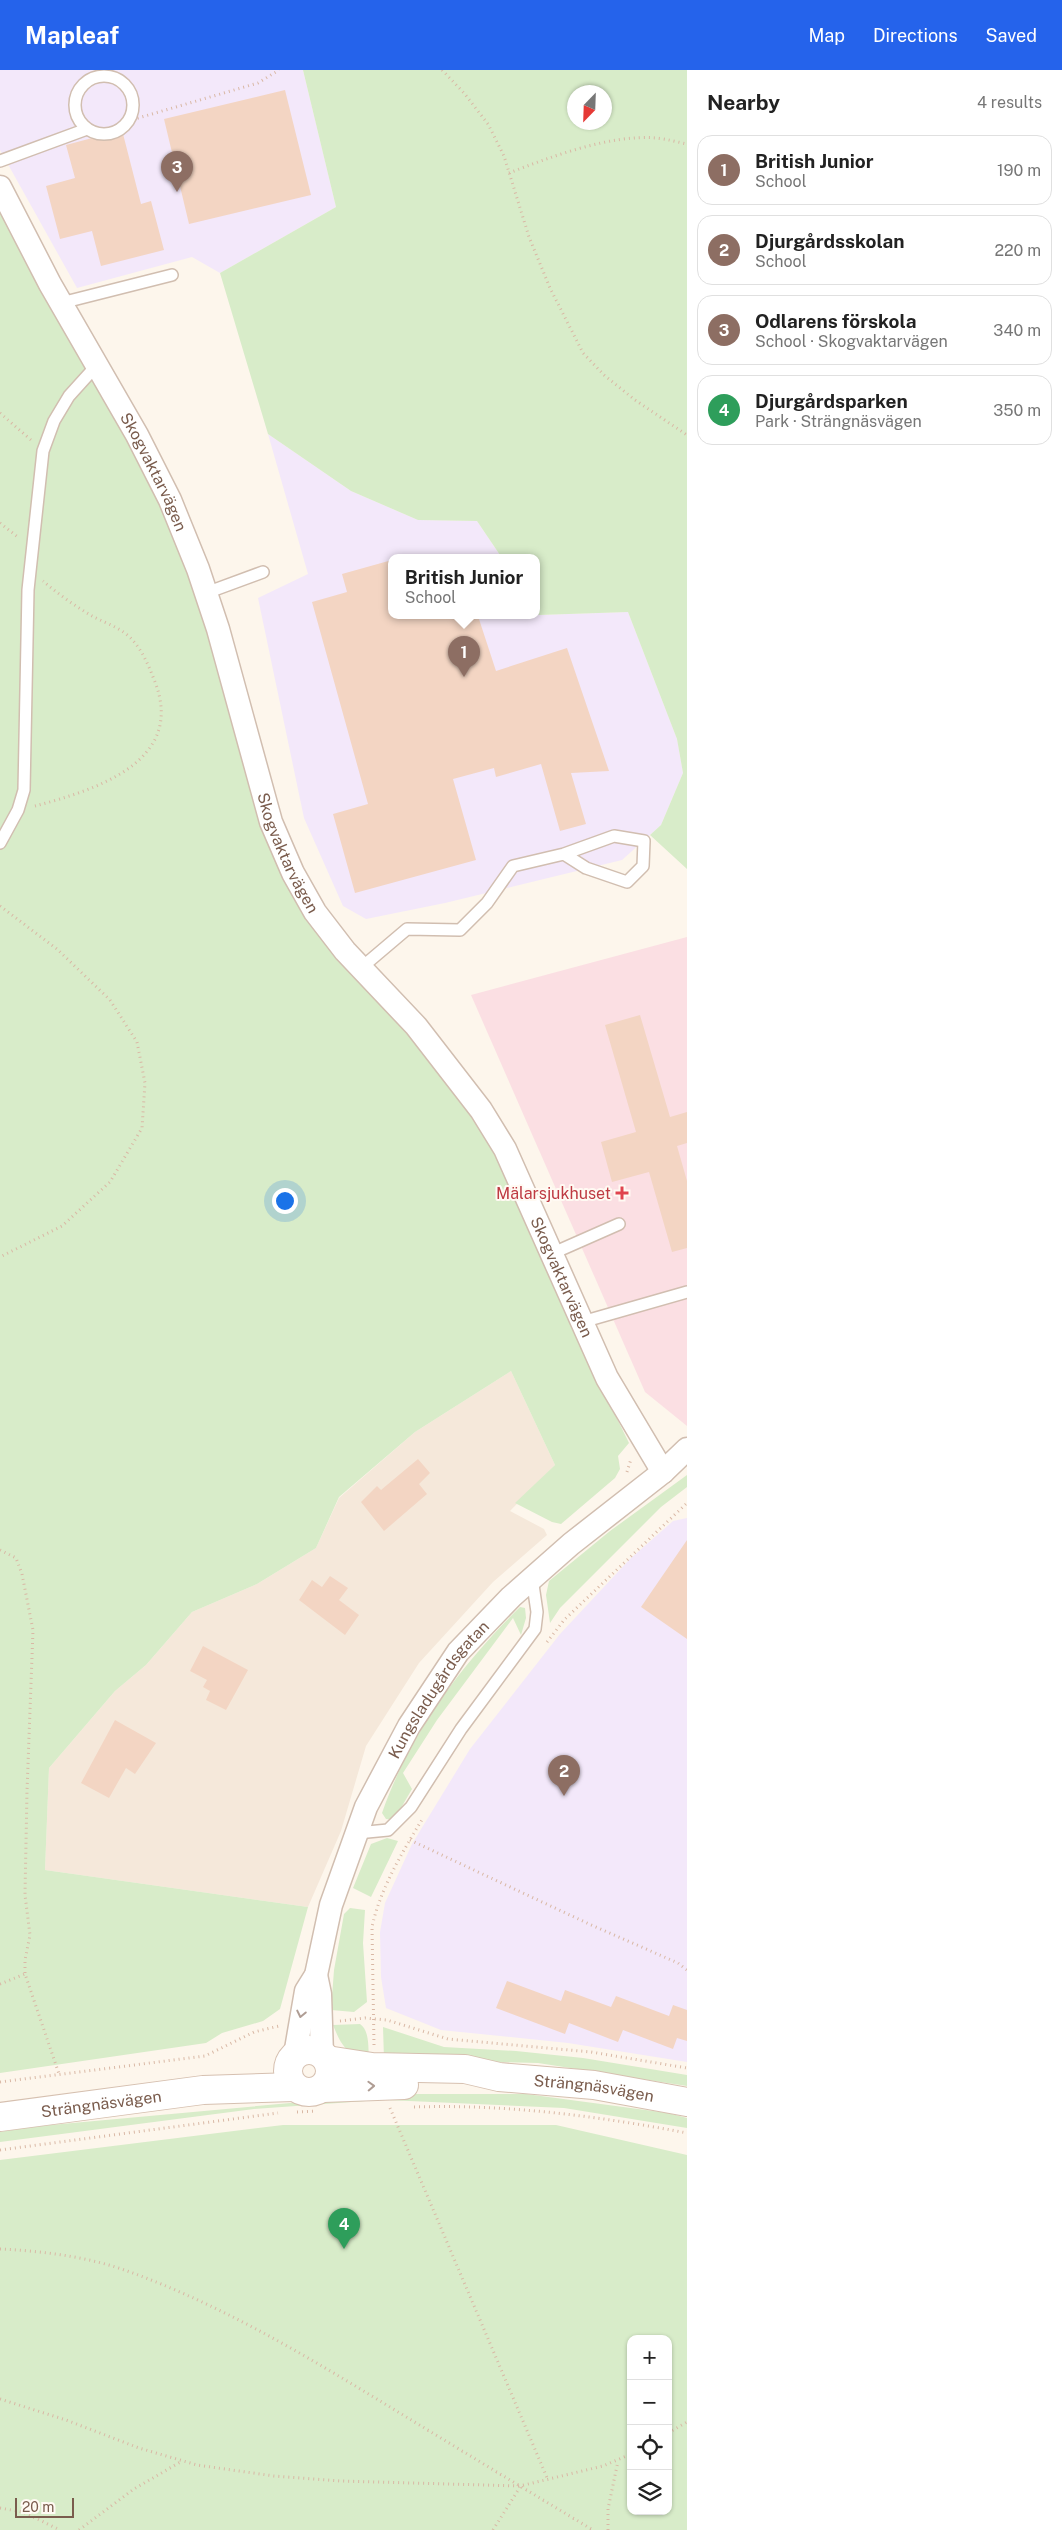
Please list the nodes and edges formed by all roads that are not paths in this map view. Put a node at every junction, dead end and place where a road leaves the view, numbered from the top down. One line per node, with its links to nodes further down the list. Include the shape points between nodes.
1 (87, 129): 1 (lane, via 105,134 122,128 128,121 133,106 130,92 116,78 97,76 80,86 75,95 76,114); 2 (lane)
2 (0, 162)
3 (0, 186): 5 (street, Skogvaktarvägen)
4 (172, 275): 5 (lane)
5 (61, 303): 6 (street, Skogvaktarvägen)
6 (97, 365): 8 (street, Skogvaktarvägen, via 170,500); 9 (lane, via 68,396 43,450 30,568 25,781 18,810)
7 (263, 572): 8 (lane)
8 (206, 593): 11 (street, Skogvaktarvägen, via 271,822 293,874 316,912)
9 (0, 843)
10 (564, 854): 10 (lane, via 586,868 627,882 643,866 644,841 614,836); 11 (lane, via 513,866 487,903 460,930 407,929)
11 (361, 968): 13 (street, Skogvaktarvägen, via 416,1026 482,1110 505,1149)
12 (620, 1224): 13 (lane)
13 (551, 1254): 15 (street, Skogvaktarvägen)
14 (687, 1292): 15 (lane)
15 (582, 1322): 18 (street, Skogvaktarvägen, via 608,1378)
16 (687, 1449): 18 (street, Kungsladugårdsgatan)
17 (687, 1464): 18 (street, Kungsladugårdsgatan)
18 (663, 1472): 19 (street, Kungsladugårdsgatan)
19 (532, 1578): 20 (street, Kungsladugårdsgatan, via 458,1652 409,1726 366,1808); 20 (lane, via 537,1612 535,1629 461,1729 411,1807 388,1830)
20 (357, 1833): 21 (street, Kungsladugårdsgatan, via 332,1905 316,1976 320,1994)
21 (309, 2057): 22 (main road, Strängnäsvägen, via 372,2067 465,2069); 23 (main road, Strängnäsvägen); 24 (main road, via 287,2073); 25 (main road, via 330,2074)
22 (499, 2077): 25 (main road, Strängnäsvägen, one-way to 22, via 413,2085 464,2086); 26 (main road, Strängnäsvägen, via 594,2085)
23 (203, 2090): 24 (main road, Strängnäsvägen); 27 (main road, Strängnäsvägen)
24 (295, 2099): 25 (main road, Strängnäsvägen, via 308,2093)
25 (324, 2099)
26 (687, 2102)
27 (0, 2118)

